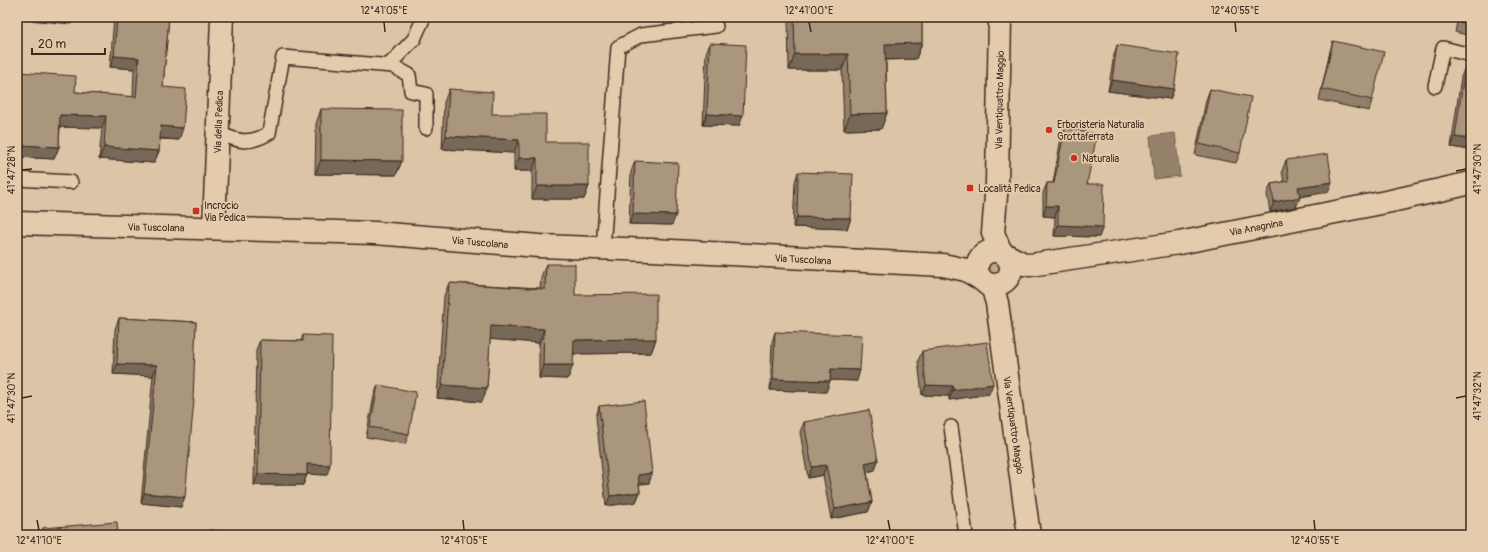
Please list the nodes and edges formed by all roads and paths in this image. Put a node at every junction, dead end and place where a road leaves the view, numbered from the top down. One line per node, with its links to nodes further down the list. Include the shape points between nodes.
1 (222, 17): 9 (main road, Via della Pedica)
2 (424, 17): 6 (lane, via 414,39)
3 (1000, 17): 16 (main road, Via Ventiquattro Maggio)
4 (716, 26): 15 (lane, via 641,35 618,47)
5 (1471, 55): 7 (lane, via 1443,48)
6 (389, 65): 8 (lane, via 409,74 411,91 426,94); 9 (lane, via 283,57 269,133 256,140 235,140)
7 (1435, 86)
8 (426, 128)
9 (217, 132): 14 (main road, Via della Pedica)
10 (17, 180): 11 (lane)
11 (71, 182)
12 (1471, 183): 16 (main road, Via Anagnina, via 1178,243 1039,264)
13 (17, 223): 14 (main road, Via Tuscolana)
14 (214, 228): 15 (main road, Via Tuscolana, via 375,233 539,246)
15 (603, 248): 16 (main road, Via Tuscolana)
16 (994, 268): 19 (main road, Via Ventiquattro Maggio)
17 (951, 427): 18 (lane)
18 (966, 535)
19 (1029, 535)

